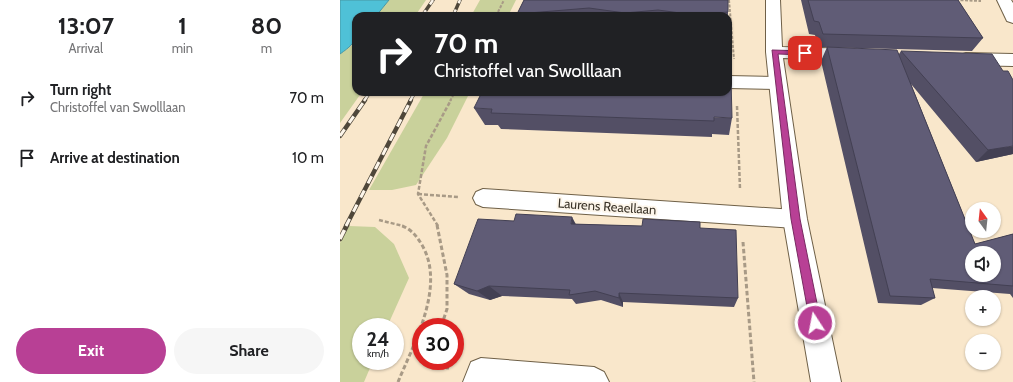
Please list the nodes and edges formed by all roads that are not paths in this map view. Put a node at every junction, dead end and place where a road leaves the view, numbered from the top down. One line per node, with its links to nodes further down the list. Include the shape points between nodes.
1 (773, 0): 4 (street)
2 (1004, 0): 3 (street)
3 (1013, 18)
4 (774, 52): 5 (street); 9 (street)
5 (868, 55)
6 (953, 58): 7 (street)
7 (1013, 60)
8 (732, 82): 9 (lane)
9 (778, 83): 11 (street)
10 (483, 198): 11 (lane, Laurens Reaellaan)
11 (795, 219): 14 (street)
12 (478, 382): 13 (street, via 481,372)
13 (594, 382)
14 (826, 382)

